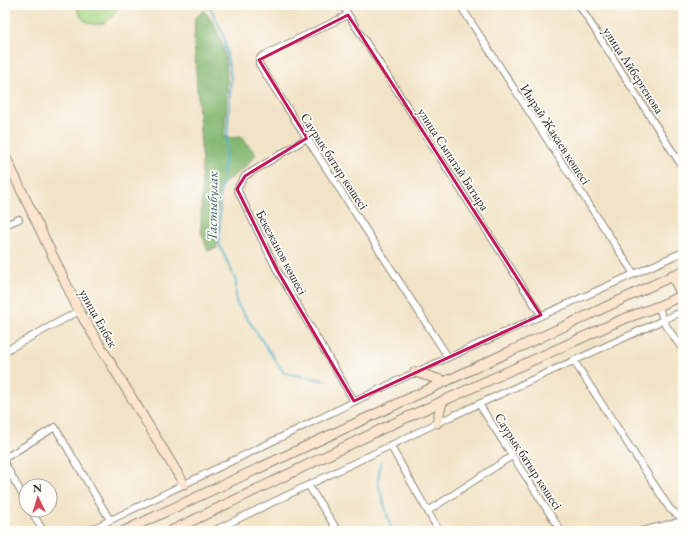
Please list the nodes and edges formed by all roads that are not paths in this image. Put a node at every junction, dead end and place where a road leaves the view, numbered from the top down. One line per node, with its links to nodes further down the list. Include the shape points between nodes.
1 (342, 5): 4 (street, улица Сыпатай Батыра)
2 (460, 5): 12 (street, Иырай Жақаев көшесі)
3 (579, 5): 7 (street, улица Айбергенова)
4 (348, 15): 5 (street, Саурық батыр көшесі, via 262,56 259,60 259,64); 18 (street, улица Сыпатай Батыра)
5 (307, 138): 22 (street, Саурық батыр көшесі); 26 (street, Бекежанов көшесі, via 245,176 237,189 277,270)
6 (5, 156): 16 (main road, улица Енбек)
7 (683, 168)
8 (19, 219): 9 (street)
9 (5, 225)
10 (683, 252): 12 (street)
11 (683, 271): 13 (main road)
12 (634, 274): 18 (street)
13 (672, 275): 14 (main road); 25 (main road)
14 (683, 295): 15 (main road)
15 (659, 306): 19 (street); 27 (main road, via 621,320)
16 (79, 311): 21 (street); 34 (main road, улица Енбек)
17 (683, 311): 19 (street)
18 (541, 315): 22 (street)
19 (663, 321): 20 (street); 23 (street)
20 (683, 350)
21 (5, 351)
22 (448, 357): 24 (street)
23 (574, 361): 28 (street); 40 (street, via 670,509)
24 (415, 372): 25 (main road); 26 (street)
25 (444, 381): 43 (main road)
26 (354, 401): 34 (street)
27 (442, 401): 29 (main road); 44 (main road)
28 (479, 404): 29 (street); 31 (street, Саурық батыр көшесі)
29 (437, 423): 30 (street)
30 (390, 445): 35 (street); 37 (street)
31 (512, 456): 37 (street); 48 (street, Саурық батыр көшесі)
32 (5, 458): 39 (street, via 56,427)
33 (5, 464): 36 (street)
34 (184, 484): 39 (street)
35 (308, 485): 45 (street); 46 (street)
36 (18, 487)
37 (428, 511): 47 (street)
38 (36, 518): 41 (street)
39 (110, 520): 42 (street)
40 (683, 520): 49 (street)
41 (43, 531)
42 (88, 531)
43 (124, 531)
44 (171, 531)
45 (213, 531)
46 (338, 531)
47 (439, 531)
48 (561, 531)
49 (641, 531)

